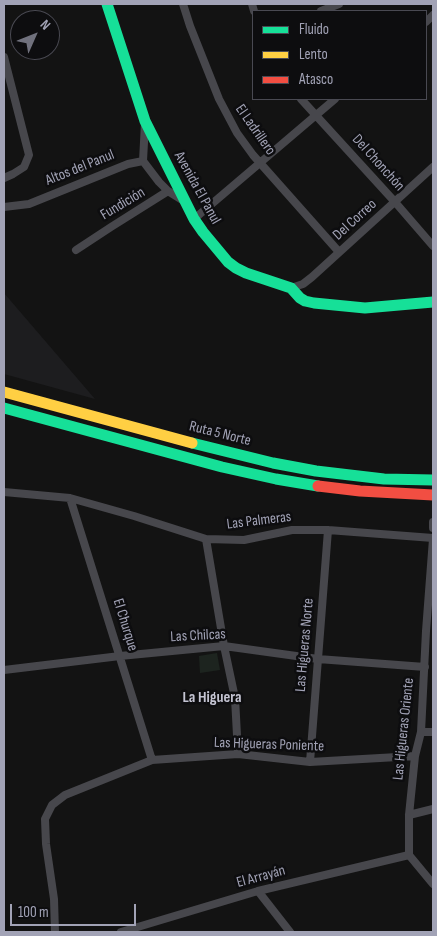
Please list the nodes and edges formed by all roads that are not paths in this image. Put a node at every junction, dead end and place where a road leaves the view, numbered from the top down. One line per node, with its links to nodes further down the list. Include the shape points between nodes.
1 (107, 4): 9 (main road, Avenida El Panul)
2 (183, 4): 11 (street, El Ladrillero, via 224,110 240,139)
3 (339, 4): 4 (street)
4 (324, 10)
5 (4, 57): 13 (street, via 29,155 24,167)
6 (303, 100): 8 (street, Del Chonchón)
7 (334, 100): 8 (street)
8 (316, 115): 11 (street); 16 (street, Del Chonchón)
9 (145, 120): 10 (street); 15 (main road, Avenida El Panul)
10 (143, 161): 14 (street); 17 (street, Altos del Panul, via 29,204)
11 (260, 163): 18 (street); 21 (street, El Ladrillero)
12 (433, 167): 16 (street, Del Correo)
13 (4, 178)
14 (168, 192): 15 (street, Fundición); 20 (street, Fundición)
15 (185, 201): 18 (main road, Avenida El Panul)
16 (395, 202): 19 (street, Del Chonchón); 21 (street, Del Correo)
17 (4, 207)
18 (194, 219): 22 (main road, Avenida El Panul, via 236,268)
19 (433, 246)
20 (76, 250)
21 (339, 252): 22 (street, Del Correo, via 307,281)
22 (291, 288): 23 (main road, Avenida El Panul, via 304,301 314,303 365,308)
23 (433, 302)
24 (4, 392): 26 (main road, Ruta 5 Norte, via 267,462 353,476)
25 (4, 408): 28 (main road, Ruta 5 Norte, via 276,479 360,491)
26 (433, 480)
27 (4, 492): 29 (street, Las Palmeras)
28 (433, 495)
29 (70, 498): 34 (street, Las Palmeras); 38 (street, El Churque)
30 (433, 522): 31 (street)
31 (433, 528)
32 (328, 530): 33 (street, Las Palmeras); 34 (street, Las Palmeras, via 292,530 244,540); 39 (street, Las Higueras Norte)
33 (433, 538): 35 (street, Las Higueras Oriente)
34 (206, 540): 37 (street)
35 (426, 632): 36 (street); 40 (street, Las Higueras Oriente)
36 (433, 637)
37 (224, 646): 38 (street, Las Chilcas); 39 (street, Las Chilcas); 44 (street, via 235,698)
38 (120, 656): 41 (street, Las Chilcas); 46 (street, El Churque)
39 (318, 659): 40 (street, Las Chilcas); 47 (street, Las Higueras Norte)
40 (425, 667): 42 (street, Las Higueras Oriente)
41 (4, 670)
42 (421, 732): 43 (street); 45 (street, Las Higueras Oriente)
43 (433, 732)
44 (238, 754): 46 (street, Las Higueras Poniente); 47 (street, Las Higueras Poniente)
45 (415, 756): 47 (street, Las Higueras Poniente); 49 (street, Las Higueras Oriente)
46 (152, 760): 54 (street, Las Higueras Poniente, via 65,795 49,809 45,818 46,844)
47 (310, 762)
48 (433, 808): 49 (street)
49 (409, 815): 50 (street, Las Higueras Oriente)
50 (409, 855): 51 (street); 52 (street, El Arrayán)
51 (433, 884)
52 (258, 891): 53 (street, El Arrayán); 56 (street)
53 (133, 931): 55 (street, El Arrayán)
54 (55, 932)
55 (122, 932)
56 (290, 932)

